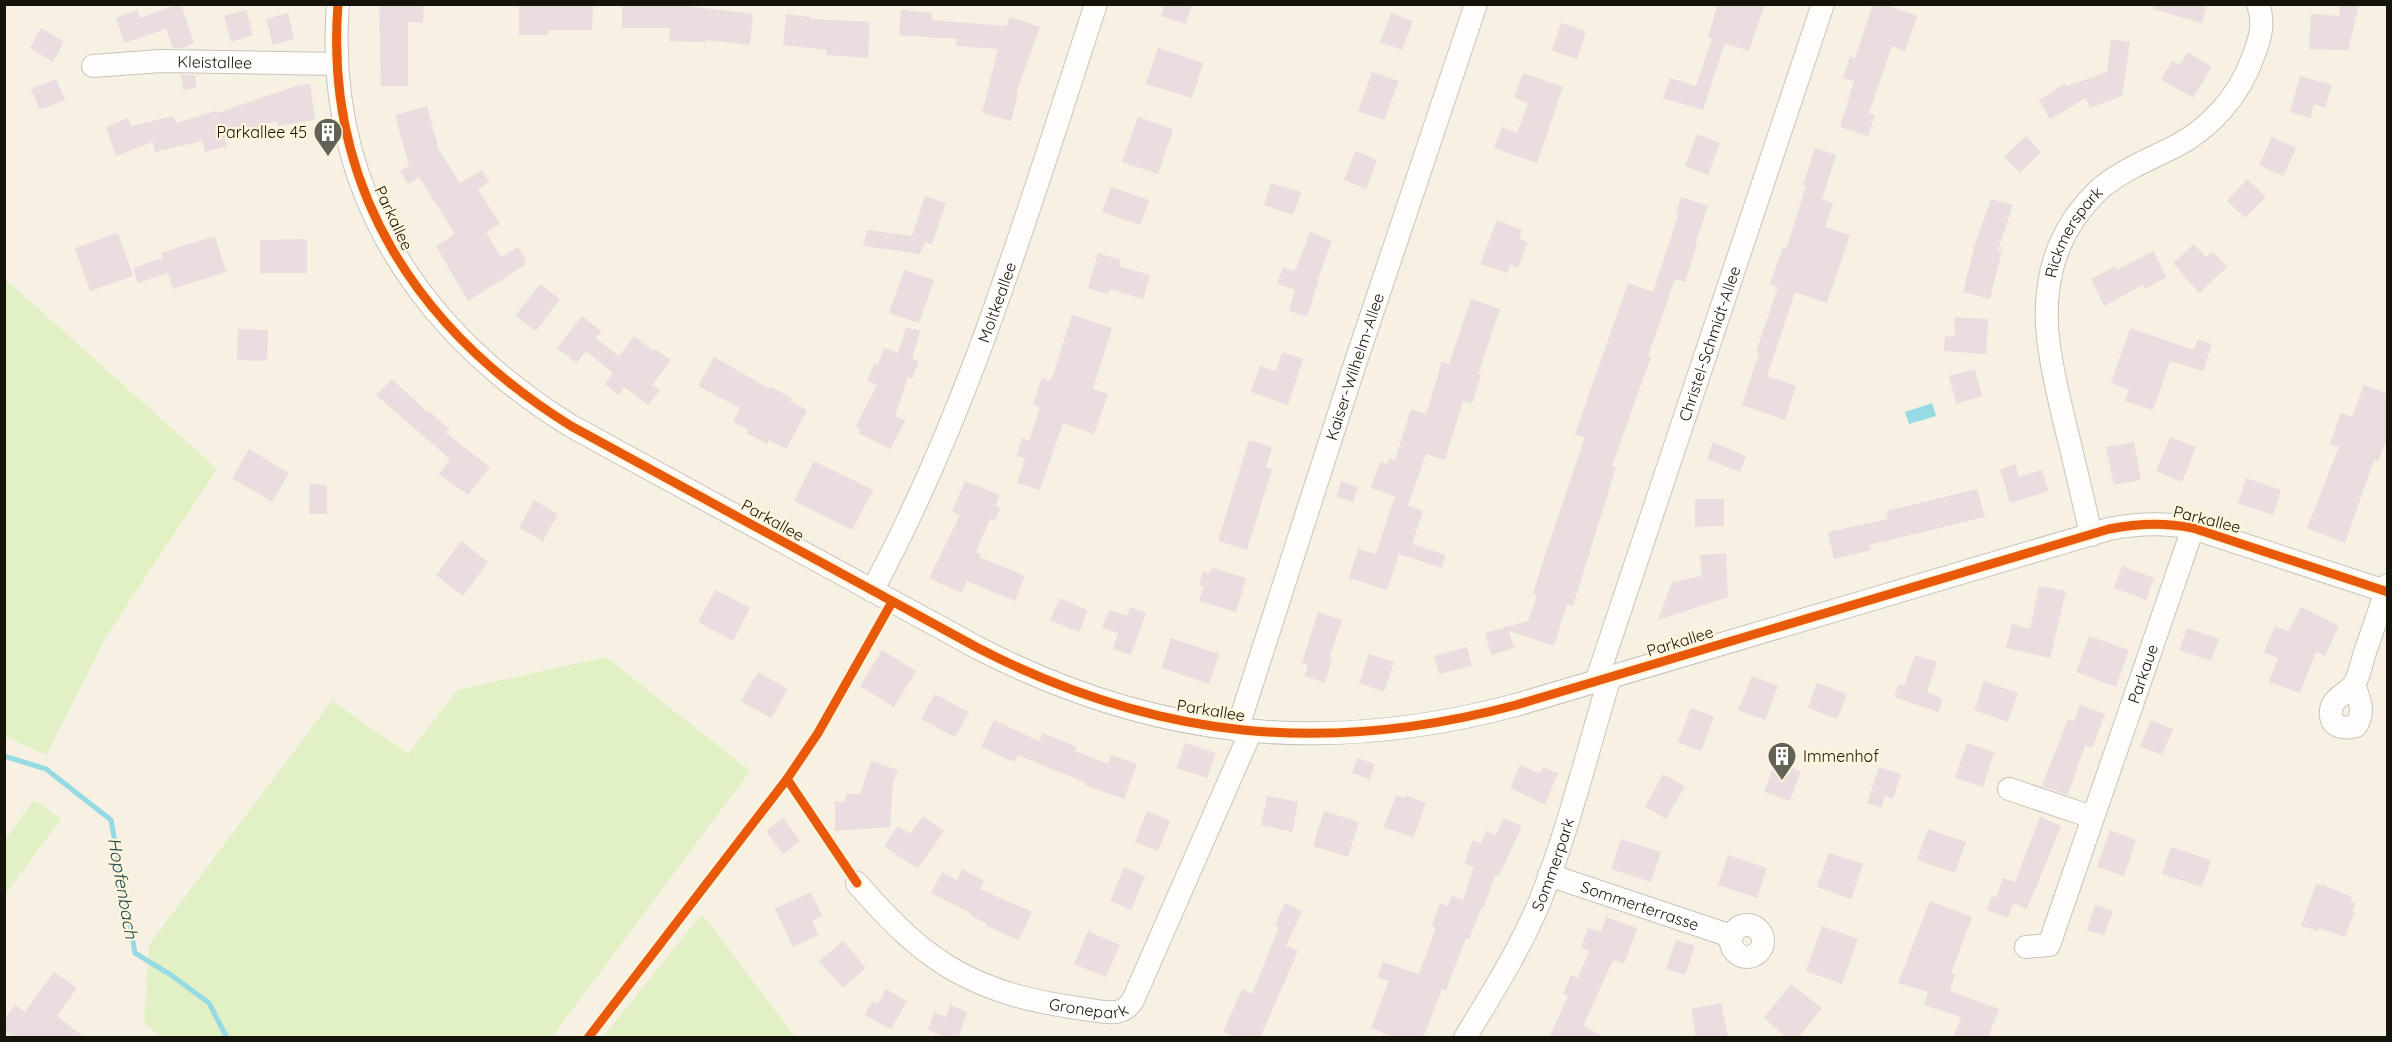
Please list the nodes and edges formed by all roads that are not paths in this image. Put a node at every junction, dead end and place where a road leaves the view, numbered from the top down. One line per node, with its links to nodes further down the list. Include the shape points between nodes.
1 (338, 4): 6 (street, Parkallee)
2 (1096, 4): 11 (street, Moltkeallee, via 970,377 922,492)
3 (1476, 4): 14 (street, Kaiser-Wilhelm-Allee, via 1353,370)
4 (1823, 4): 12 (street, Christel-Schmidt-Allee)
5 (2258, 4): 9 (street, Rickmerspark, via 2262,20 2259,42 2242,82 2224,108 2190,138 2124,172 2095,194 2073,221 2056,255 2046,307 2047,342)
6 (337, 64): 7 (street, Kleistallee, via 161,61); 11 (street, Parkallee, via 349,142 380,230 424,298 470,349 526,396 571,426)
7 (93, 66)
8 (2193, 528): 9 (street, Parkallee, via 2141,524); 10 (street, Parkallee); 16 (street, Parkaue)
9 (2091, 535): 12 (street, Parkallee)
10 (2387, 590): 13 (street)
11 (872, 591): 14 (street, Parkallee, via 1003,661 1071,691 1150,715)
12 (1603, 680): 14 (street, Parkallee, via 1480,715 1407,729 1333,734); 17 (street, Sommerpark)
13 (2354, 685)
14 (1244, 731): 18 (street, Gronepark, via 1133,999 1123,1011 1040,1002 974,981 916,944)
15 (2009, 789): 16 (street)
16 (2092, 818): 20 (street, Parkaue, via 2049,945)
17 (1549, 875): 19 (street, Sommerterrasse); 21 (street, Sommerpark, via 1530,923)
18 (857, 884)
19 (1731, 936)
20 (2026, 947)
21 (1466, 1038)

